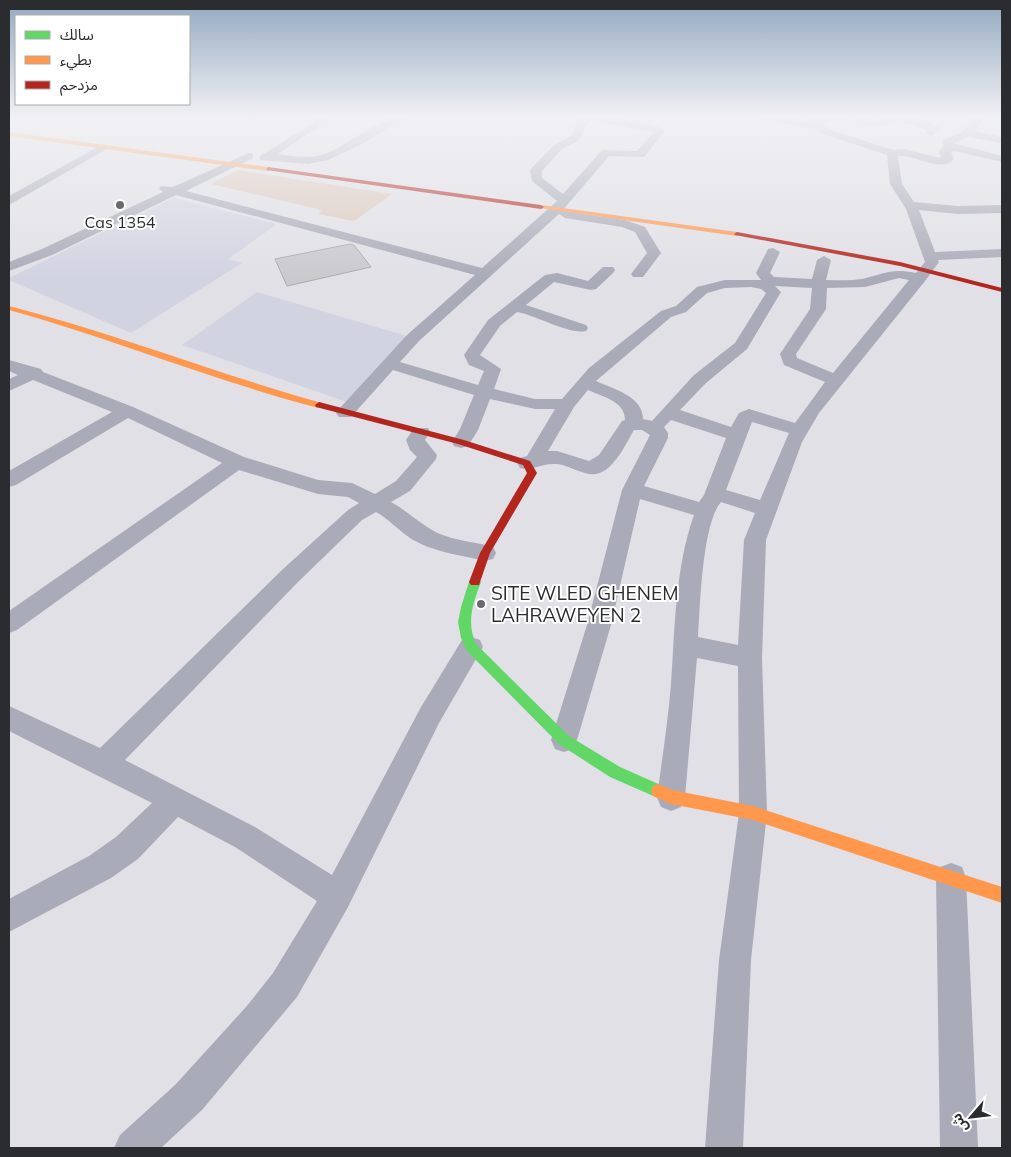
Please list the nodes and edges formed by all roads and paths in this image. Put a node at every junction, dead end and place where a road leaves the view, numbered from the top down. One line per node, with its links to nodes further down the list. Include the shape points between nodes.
1 (60, 171): 9 (street)
2 (210, 171): 8 (street)
3 (322, 171): 10 (street)
4 (354, 171): 10 (street)
5 (536, 171): 10 (street, via 536,179)
6 (589, 171): 10 (street)
7 (894, 171): 11 (street, via 896,184)
8 (174, 188): 16 (street); 17 (street, via 47,252); 19 (street)
9 (11, 198)
10 (560, 204): 18 (street); 19 (street); 21 (street, via 640,230 654,253)
11 (909, 205): 12 (street, via 958,210); 18 (street)
12 (1002, 209)
13 (774, 252): 23 (street, via 763,273)
14 (1002, 253): 18 (street)
15 (824, 260): 24 (street)
16 (9, 262)
17 (9, 267)
18 (927, 267): 22 (street); 24 (street, via 887,275 865,284); 25 (street); 32 (street)
19 (489, 268): 29 (street)
20 (608, 270): 26 (street, via 592,286 550,278)
21 (638, 274)
22 (1002, 279)
23 (768, 283): 24 (street); 33 (street, via 725,284 702,290 681,309 666,314); 38 (street, via 774,292 741,346 700,379)
24 (820, 284): 32 (street, via 818,310 788,358 799,366)
25 (1002, 290)
26 (513, 307): 28 (street, via 532,310); 35 (street, via 494,323 472,355 475,361 494,369)
27 (9, 308): 39 (street, via 53,318 267,392)
28 (580, 328)
29 (389, 364): 35 (street); 39 (street)
30 (9, 365): 31 (street)
31 (34, 373): 34 (street); 37 (street)
32 (835, 380): 42 (street)
33 (586, 383): 36 (street); 40 (street, via 626,400 634,413)
34 (9, 386)
35 (485, 391): 36 (street, via 535,404); 45 (street, via 469,430)
36 (567, 404): 46 (street)
37 (127, 410): 47 (street); 48 (street)
38 (668, 412): 41 (street); 44 (street)
39 (345, 413): 43 (street)
40 (634, 424): 41 (street); 46 (street, via 624,429 606,460 596,467 587,468 556,457)
41 (656, 430): 49 (street, via 659,438)
42 (800, 430): 44 (street, via 749,415); 52 (street)
43 (420, 432): 45 (street); 50 (street, via 416,446 427,455 426,459 403,486)
44 (737, 435): 51 (street)
45 (460, 442): 46 (street)
46 (532, 461): 53 (street, via 532,473)
47 (237, 462): 50 (street, via 318,487 352,490); 54 (street)
48 (9, 480)
49 (632, 490): 51 (street); 59 (street, via 599,625)
50 (376, 502): 53 (street, via 417,532 437,542); 60 (street, via 355,515 290,576)
51 (710, 503): 52 (street, via 720,495); 55 (street, via 695,548)
52 (766, 509): 57 (street, via 755,540)
53 (485, 553): 56 (street, via 463,615 465,637)
54 (9, 623)
55 (686, 645): 57 (street); 61 (street)
56 (471, 647): 59 (street); 66 (street, via 430,715)
57 (750, 658): 63 (street)
58 (9, 718): 60 (street)
59 (564, 740): 61 (street, via 615,772)
60 (103, 763): 62 (street)
61 (671, 797): 63 (street)
62 (175, 800): 66 (street, via 245,837); 67 (street, via 127,848 100,867)
63 (753, 813): 64 (street); 69 (street, via 735,960)
64 (951, 878): 65 (street); 70 (street)
65 (1002, 895)
66 (337, 896): 68 (street, via 285,985 258,1019 189,1097)
67 (9, 916)
68 (133, 1148)
69 (724, 1148)
70 (959, 1148)

